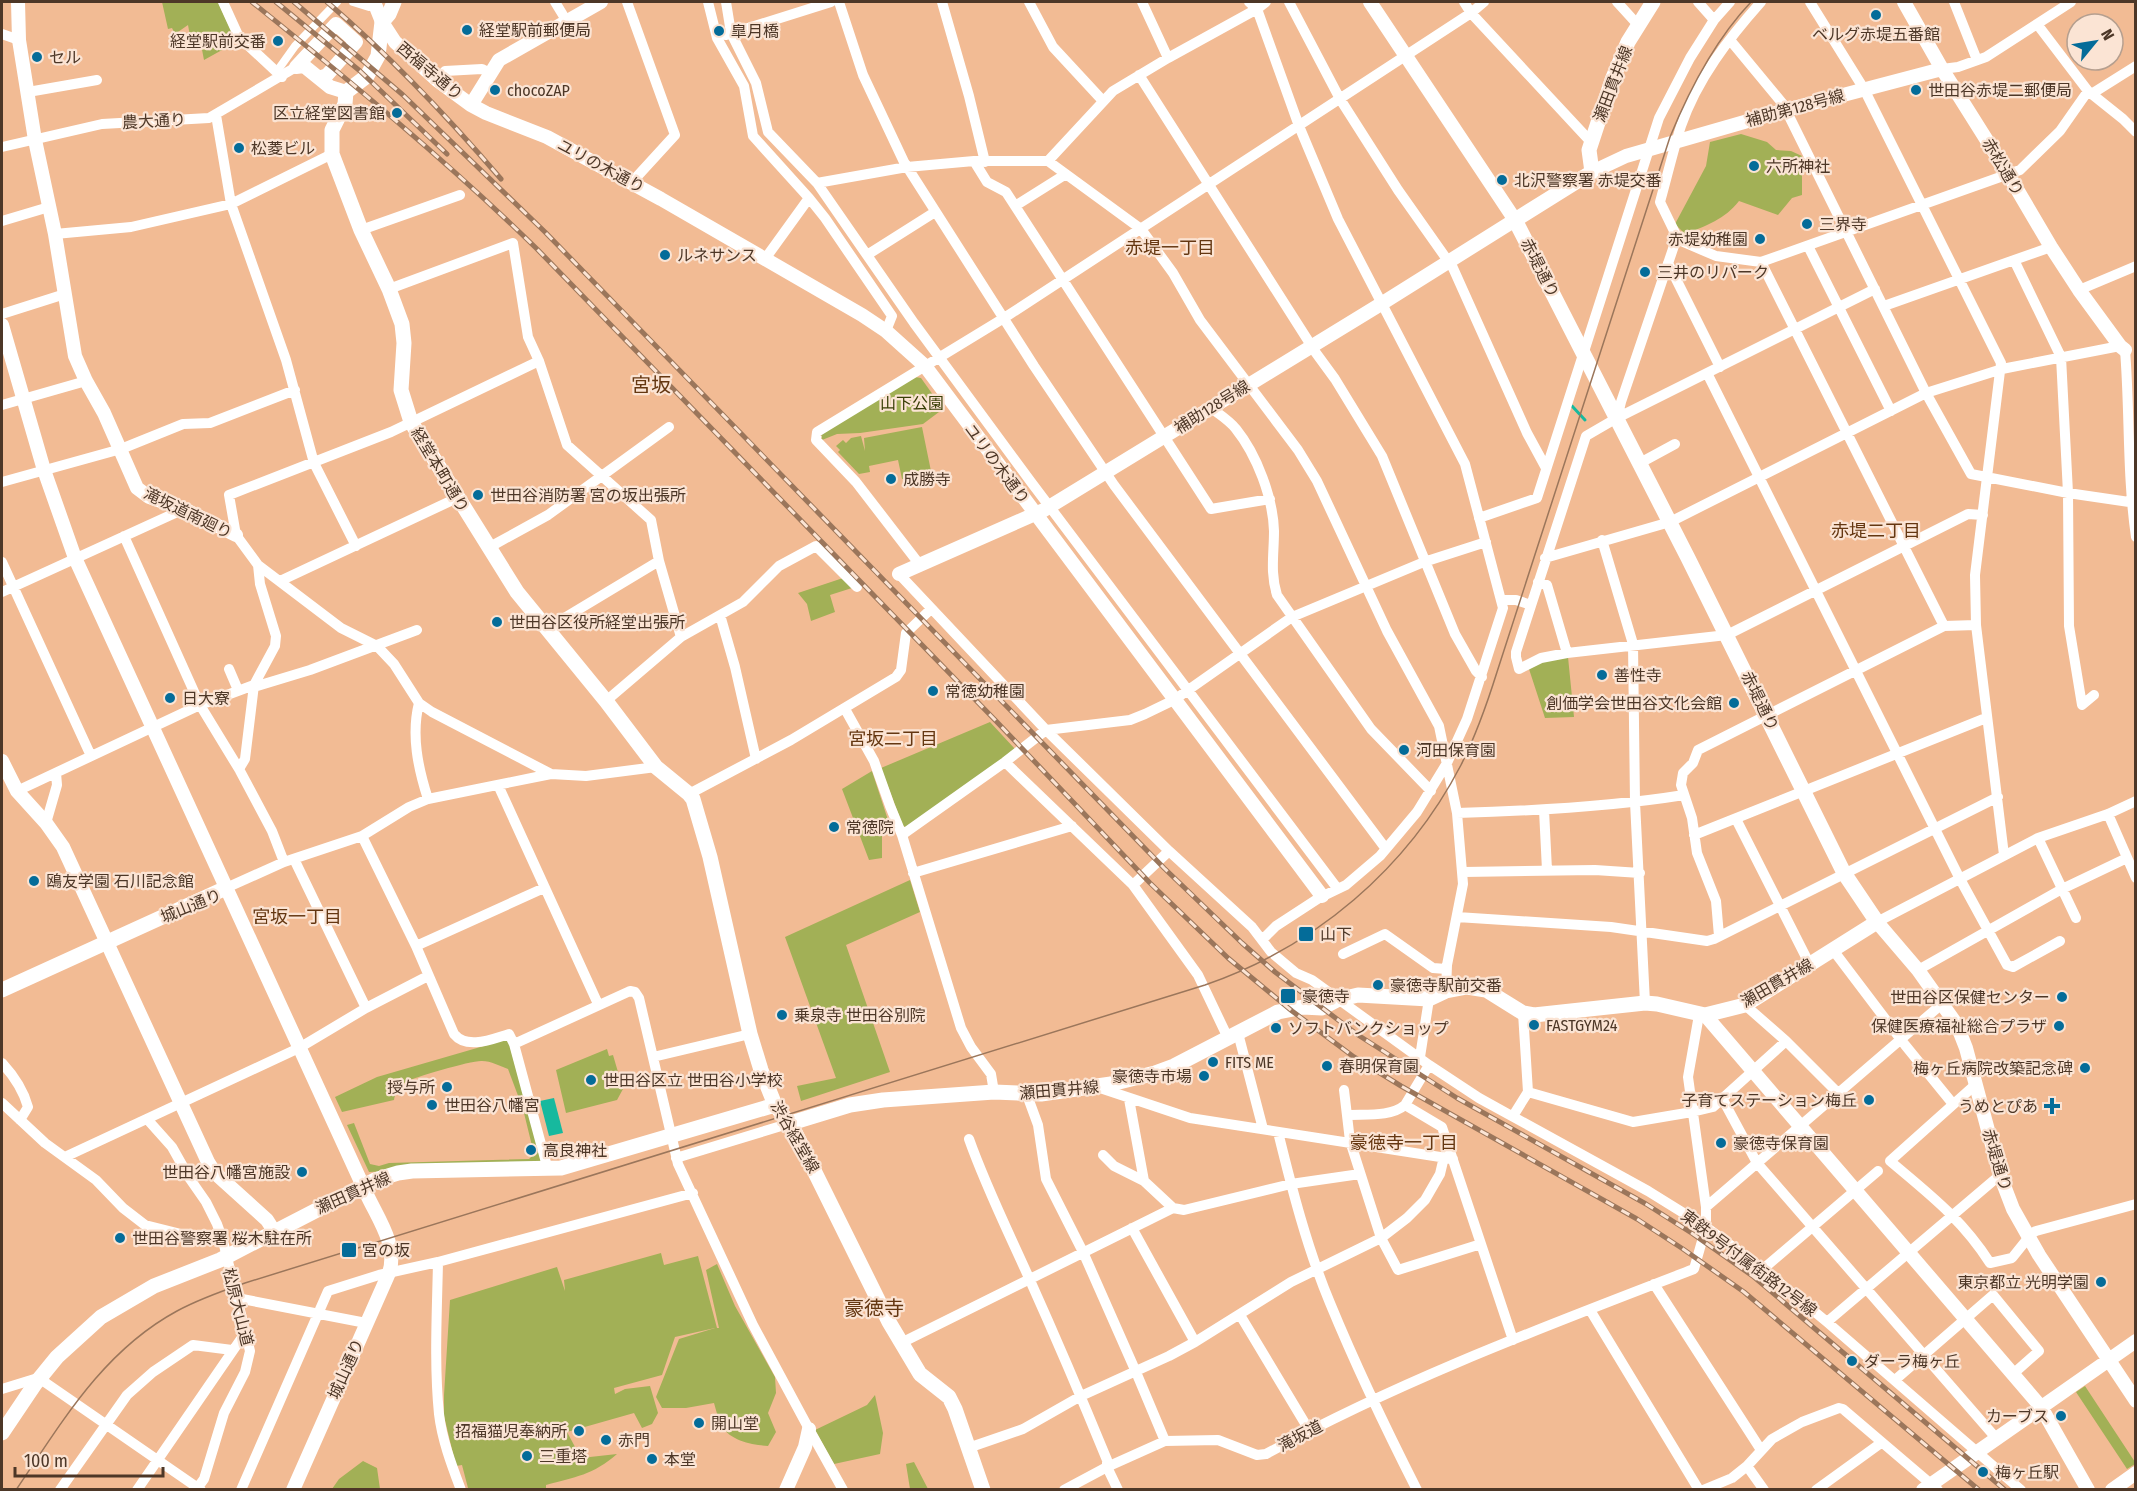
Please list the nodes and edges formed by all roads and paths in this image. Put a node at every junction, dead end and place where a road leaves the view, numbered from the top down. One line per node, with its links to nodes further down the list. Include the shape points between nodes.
1 (18, 2): 42 (street, 滝坂道南廻り)
2 (223, 2): 50 (street, via 239,37)
3 (337, 2): 50 (street, via 295,46)
4 (353, 2): 30 (street)
5 (394, 2): 36 (main road)
6 (555, 2): 34 (street)
7 (601, 2): 34 (street, 西福寺通り)
8 (627, 2): 79 (street, via 675,135)
9 (708, 2): 41 (street)
10 (726, 2): 39 (street)
11 (831, 2): 39 (street)
12 (838, 2): 75 (street, via 863,75)
13 (942, 2): 74 (street, via 969,96)
14 (1029, 2): 61 (street, via 1053,47)
15 (1142, 2): 45 (street)
16 (1266, 2): 31 (street)
17 (1289, 2): 60 (street)
18 (1370, 2): 44 (street, 赤堤通り)
19 (1464, 2): 33 (street)
20 (1484, 2): 33 (street)
21 (1617, 2): 38 (street)
22 (1653, 2): 38 (main road, 瀬田貫井線)
23 (1698, 2): 35 (street)
24 (1730, 2): 35 (street)
25 (1761, 2): 43 (street)
26 (1810, 2): 56 (street)
27 (1904, 2): 49 (street, 赤松通り)
28 (1954, 2): 46 (street)
29 (2070, 2): 32 (street)
30 (371, 4): 36 (street)
31 (1253, 5): 45 (street); 65 (street)
32 (2056, 6): 37 (street)
33 (1471, 13): 44 (street); 69 (street)
34 (567, 20): 51 (street, 西福寺通り, via 504,56)
35 (1714, 20): 71 (street, via 1668,97)
36 (382, 22): 55 (street, 西福寺通り, via 395,42); 58 (main road, 西福寺通り, via 378,56 367,76)
37 (2037, 24): 46 (street); 59 (street)
38 (1638, 25): 69 (main road, 瀬田貫井線, via 1612,80)
39 (731, 33): 41 (street); 80 (street, via 756,84 768,132)
40 (2, 34): 42 (street)
41 (717, 38): 83 (street, via 744,86 753,136)
42 (19, 40): 57 (street, 滝坂道南廻り)
43 (1730, 40): 63 (street); 68 (street, via 1702,82)
44 (1406, 56): 60 (street); 90 (street, 赤堤通り)
45 (1168, 58): 52 (street)
46 (1977, 60): 49 (street)
47 (2136, 66): 59 (street)
48 (296, 68): 50 (street, 農大通り); 53 (street, via 304,66); 53 (street, via 336,24 356,42 327,75)
49 (1942, 69): 56 (street, 補助第128号線); 78 (street, 赤松通り)
50 (281, 72): 64 (street, 農大通り)
51 (490, 73): 55 (street, via 482,69 445,71); 62 (street, 西福寺通り)
52 (1139, 75): 61 (street); 81 (street)
53 (319, 78): 58 (street)
54 (97, 80): 57 (street)
55 (437, 80): 62 (street, 西福寺通り)
56 (1864, 89): 63 (street, 補助第128号線); 85 (street)
57 (28, 92): 67 (street, 滝坂道南廻り)
58 (346, 92): 72 (main road, 経堂本町通り, via 345,104 332,130)
59 (2091, 92): 66 (street); 78 (street, via 2042,151 2020,170)
60 (1340, 99): 65 (street); 101 (street)
61 (1103, 101): 73 (street)
62 (471, 105): 79 (street, ユリの木通り, via 547,137)
63 (1786, 110): 68 (street, 補助第128号線); 93 (street)
64 (216, 115): 67 (street, 農大通り, via 102,124); 84 (street)
65 (1299, 126): 81 (street); 111 (street, via 1338,219)
66 (2136, 132)
67 (34, 140): 70 (street, 農大通り); 87 (street, 滝坂道南廻り)
68 (1677, 141): 71 (street, 補助第128号線); 95 (street, via 1660,202)
69 (1591, 142): 76 (main road, 瀬田貫井線)
70 (2, 147)
71 (1648, 149): 76 (street); 121 (street)
72 (332, 154): 84 (street); 92 (main road, 経堂本町通り)
73 (1048, 161): 74 (street); 77 (street)
74 (980, 162): 75 (street); 86 (street, via 984,179 1006,192)
75 (907, 167): 80 (street); 88 (street)
76 (1592, 172): 90 (main road)
77 (1066, 174): 86 (street); 91 (street)
78 (2008, 174): 85 (street); 97 (street, 赤松通り)
79 (632, 182): 99 (street, ユリの木通り)
80 (817, 183): 98 (street)
81 (1208, 184): 91 (street); 119 (street)
82 (460, 195): 92 (street)
83 (809, 198): 99 (street); 118 (street, via 892,316)
84 (231, 204): 94 (street, via 131,227); 131 (street)
85 (1922, 204): 93 (street); 105 (street)
86 (1015, 206): 106 (street)
87 (49, 207): 89 (street); 94 (street, 滝坂道南廻り)
88 (935, 212): 98 (street); 115 (street)
89 (2, 220)
90 (1515, 220): 101 (street, 補助128号線); 121 (main road, 赤堤通り)
91 (1142, 229): 106 (street); 130 (street, via 1200,320)
92 (361, 230): 107 (main road, 経堂本町通り)
93 (1846, 231): 96 (street); 108 (street)
94 (55, 234): 110 (street, 滝坂道南廻り)
95 (1677, 237): 102 (street, via 1716,256); 103 (street)
96 (1808, 246): 102 (street); 113 (street)
97 (2051, 247): 100 (street); 109 (street, 赤松通り)
98 (867, 255): 122 (street)
99 (765, 259): 118 (street, ユリの木通り)
100 (2014, 260): 105 (street); 123 (street)
101 (1447, 261): 111 (street, 補助128号線); 146 (street)
102 (1761, 262): 117 (street)
103 (1668, 263): 126 (street); 137 (street)
104 (2136, 266): 109 (street)
105 (1959, 278): 112 (street); 127 (street)
106 (1063, 280): 115 (street); 141 (street)
107 (389, 289): 124 (street, via 513,243 528,337); 138 (main road, 経堂本町通り, via 402,324 401,390)
108 (1875, 289): 112 (street); 113 (street)
109 (2079, 290): 120 (street, 赤松通り)
110 (65, 294): 114 (street); 129 (street, 滝坂道南廻り, via 75,356)
111 (1381, 304): 119 (street, 補助128号線); 161 (street, via 1465,464)
112 (1884, 306): 132 (street)
113 (1839, 307): 117 (street); 136 (street)
114 (2, 314)
115 (1004, 318): 122 (street); 148 (street)
116 (2, 325): 133 (street)
117 (1795, 329): 126 (street); 140 (street)
118 (886, 331): 125 (street, ユリの木通り)
119 (1312, 346): 130 (street, 補助128号線); 175 (street, via 1382,456)
120 (2127, 351): 123 (street); 156 (street)
121 (1583, 352): 137 (main road, 赤堤通り); 146 (street)
122 (940, 357): 125 (street); 157 (street)
123 (2061, 357): 127 (street); 153 (street)
124 (539, 361): 138 (street); 149 (street, via 567,445)
125 (925, 366): 160 (street, ユリの木通り); 177 (street, via 817,432 816,440 856,482)
126 (1720, 367): 128 (street)
127 (2002, 369): 132 (street); 151 (street)
128 (1707, 373): 137 (street); 150 (street)
129 (86, 381): 133 (street); 143 (street, 滝坂道南廻り)
130 (1249, 384): 135 (street, 補助128号線); 181 (street, via 1317,481)
131 (295, 390): 143 (street, via 210,423 183,424); 144 (street)
132 (1926, 393): 136 (street); 151 (street, via 1971,474)
133 (23, 399): 134 (street); 147 (street)
134 (2, 405)
135 (1211, 408): 141 (street, 補助128号線); 155 (street, via 1236,428 1256,463)
136 (1891, 411): 140 (street)
137 (1617, 418): 145 (main road, 赤堤通り); 172 (street, via 1586,436)
138 (411, 422): 144 (street); 154 (main road, 経堂本町通り)
139 (669, 427): 149 (street)
140 (1847, 433): 150 (street); 169 (street)
141 (1165, 436): 148 (street, 補助128号線); 155 (street, via 1211,509)
142 (1675, 444): 145 (street)
143 (121, 449): 147 (street); 158 (street, 滝坂道南廻り, via 137,488 149,497)
144 (314, 463): 163 (street, via 229,495); 168 (street)
145 (1640, 463): 162 (main road, 赤堤通り)
146 (1546, 468): 161 (street, via 1537,498)
147 (44, 470): 152 (street); 171 (street)
148 (1105, 473): 157 (street, 補助128号線); 199 (street)
149 (601, 476): 170 (street, via 548,515); 173 (street, via 651,520)
150 (1759, 477): 162 (street); 184 (street)
151 (1988, 477): 153 (street); 159 (street)
152 (2, 482)
153 (2068, 493): 156 (street); 207 (street, via 2069,626 2082,705)
154 (457, 498): 168 (street); 170 (main road, 経堂本町通り)
155 (1270, 500): 190 (street, via 1274,532 1272,579 1277,595)
156 (2133, 503): 165 (street)
157 (1050, 506): 160 (street, 補助128号線); 205 (street)
158 (184, 509): 163 (street, 滝坂道南廻り); 164 (street)
159 (1983, 514): 169 (street, via 1968,514); 191 (street, via 1975,575)
160 (1035, 515): 177 (street, 補助128号線); 208 (street, ユリの木通り)
161 (1479, 518): 167 (street)
162 (1670, 522): 166 (street); 195 (main road, 赤堤通り)
163 (236, 535): 176 (street, 滝坂道南廻り)
164 (124, 536): 171 (street); 211 (street)
165 (2136, 537)
166 (1602, 540): 172 (street); 197 (street)
167 (1486, 542): 175 (street); 186 (street)
168 (356, 546): 179 (street)
169 (1904, 546): 184 (street); 192 (street)
170 (488, 548): 193 (main road, 経堂本町通り)
171 (75, 558): 182 (street); 215 (street)
172 (1545, 558): 180 (street)
173 (659, 561): 193 (street); 196 (street)
174 (2, 562): 182 (street)
175 (1424, 562): 181 (street); 203 (street, via 1455,634)
176 (258, 565): 179 (street, 滝坂道南廻り); 204 (street, via 276,636 271,657)
177 (920, 565): 178 (street, 補助128号線)
178 (899, 574): 188 (street, 東鉄9号付属街路12号線)
179 (279, 581): 198 (street, 滝坂道南廻り, via 340,628)
180 (1538, 582): 187 (street); 200 (street, via 1547,585)
181 (1366, 585): 190 (street); 222 (street, via 1439,726)
182 (12, 586): 185 (street); 218 (street)
183 (858, 587): 189 (street, via 816,546 779,567 743,602)
184 (1816, 591): 195 (street); 202 (street)
185 (2, 592)
186 (1502, 600): 187 (street); 203 (street)
187 (1531, 605): 200 (street, via 1516,652 1519,669 1541,658)
188 (931, 609): 212 (street, via 906,633 901,670 896,677); 216 (street, 東鉄9号付属街路12号線)
189 (720, 615): 196 (street); 219 (street)
190 (1292, 617): 199 (street); 229 (street, via 1371,729)
191 (1976, 625): 192 (street); 214 (street)
192 (1944, 626): 202 (street)
193 (546, 629): 209 (main road, 経堂本町通り)
194 (417, 630): 198 (street)
195 (1727, 635): 197 (street); 213 (main road, 赤堤通り)
196 (681, 637): 209 (street)
197 (1633, 644): 200 (street); 235 (street)
198 (377, 646): 204 (street); 210 (street, 滝坂道南廻り, via 394,664)
199 (1240, 652): 205 (street); 248 (street)
200 (1567, 652)
201 (229, 669): 206 (street)
202 (1856, 670): 213 (street); 217 (street)
203 (1482, 677): 222 (street)
204 (254, 686): 206 (street); 224 (street, via 245,759)
205 (1189, 689): 208 (street); 263 (street)
206 (238, 690): 211 (street)
207 (2094, 695)
208 (1174, 700): 216 (street, via 1130,720); 265 (street, ユリの木通り)
209 (606, 701): 223 (main road, 経堂本町通り)
210 (419, 703): 226 (street, 滝坂道南廻り); 234 (street, via 415,719 417,759)
211 (200, 705): 215 (street); 224 (street)
212 (845, 709): 219 (street); 244 (street, via 874,761)
213 (1766, 714): 230 (main road, 赤堤通り); 232 (street, via 1698,750 1693,764 1683,773)
214 (1986, 718): 217 (street); 233 (street)
215 (153, 729): 218 (street); 261 (street)
216 (1046, 730): 221 (street); 249 (street, 東鉄9号付属街路12号線)
217 (1898, 754): 230 (street); 243 (street)
218 (91, 756): 225 (street)
219 (756, 759): 231 (street)
220 (2, 761): 228 (street)
221 (1005, 762): 242 (street); 244 (street)
222 (1447, 763): 229 (street); 238 (street)
223 (656, 767): 226 (street, 滝坂道南廻り, via 586,776); 231 (main road, 渋谷経堂線)
224 (239, 769): 252 (street)
225 (56, 773): 228 (street); 241 (street, via 57,785)
226 (550, 774): 227 (street)
227 (498, 785): 234 (street); 262 (street)
228 (17, 791): 241 (street)
229 (1431, 791): 248 (street)
230 (1803, 791): 240 (street); 257 (main road, 赤堤通り)
231 (689, 794): 294 (main road, 渋谷経堂線, via 711,857)
232 (1684, 795): 235 (street); 245 (street)
233 (1998, 797): 243 (street); 250 (street)
234 (428, 799): 246 (street)
235 (1635, 802): 237 (street); 256 (street)
236 (2135, 804): 239 (street)
237 (1544, 810): 238 (street); 253 (street)
238 (1457, 813): 254 (street)
239 (2108, 814): 247 (street); 251 (street)
240 (1736, 819): 245 (street); 266 (street)
241 (46, 823): 275 (street, via 63,847)
242 (1072, 826): 255 (street); 260 (street)
243 (1935, 829): 257 (street); 259 (street)
244 (902, 835): 255 (street)
245 (1694, 835): 272 (street, via 1716,901)
246 (362, 837): 252 (street); 276 (street)
247 (2038, 838): 250 (street); 264 (street)
248 (1386, 849): 263 (street, via 1346,885)
249 (1169, 851): 260 (street); 273 (street, 東鉄9号付属街路12号線)
250 (2004, 855): 259 (street)
251 (2127, 858): 258 (street); 264 (street)
252 (289, 860): 261 (street); 291 (street)
253 (1547, 870): 254 (street); 256 (street)
254 (1464, 872): 267 (street)
255 (913, 873): 308 (street, via 961,1028 991,1074)
256 (1640, 873): 271 (street)
257 (1844, 873): 266 (street); 269 (main road, 赤堤通り)
258 (2136, 878)
259 (1960, 879): 269 (street); 270 (street)
260 (1134, 885): 295 (street, via 1198,975)
261 (226, 888): 275 (main road, 城山通り); 299 (street, 城山通り)
262 (544, 888): 276 (street); 289 (street)
263 (1337, 888): 265 (street)
264 (2062, 889): 268 (street); 270 (street)
265 (1322, 896): 273 (street, via 1276,926)
266 (1780, 906): 272 (street); 279 (street)
267 (1457, 917): 271 (street); 280 (street)
268 (2076, 918)
269 (1877, 922): 277 (main road, 瀬田貫井線); 281 (street, 赤堤通り)
270 (1989, 930): 274 (street, via 2007,965 2013,967); 281 (street)
271 (1641, 932): 272 (street, via 1707,941); 287 (street)
272 (1719, 936)
273 (1262, 940): 286 (street, 東鉄9号付属街路12号線, via 1296,973)
274 (2060, 941)
275 (107, 942): 283 (main road, 城山通り); 315 (street)
276 (416, 946): 282 (street)
277 (1833, 950): 279 (main road, 瀬田貫井線); 296 (street)
278 (1343, 954): 280 (street, via 1385,934 1433,968)
279 (1810, 965): 290 (main road, 瀬田貫井線)
280 (1446, 969): 284 (street)
281 (1918, 970): 288 (street, 赤堤通り)
282 (428, 976): 291 (street); 298 (street, via 460,1041 509,1035)
283 (2, 990)
284 (1446, 991): 285 (main road); 292 (main road, via 1467,987 1486,990)
285 (1430, 999): 286 (main road, via 1359,995); 301 (street)
286 (1337, 1000): 295 (main road, 瀬田貫井線, via 1322,1008 1278,1012); 301 (street, 東鉄9号付属街路12号線)
287 (1645, 1003): 292 (main road, 瀬田貫井線, via 1534,1016); 293 (main road, 瀬田貫井線)
288 (1943, 1003): 296 (street); 305 (street, 赤堤通り, via 1962,1035)
289 (598, 1004): 298 (street); 300 (street, via 635,992)
290 (1744, 1005): 293 (main road, 瀬田貫井線); 297 (street)
291 (366, 1008): 299 (street)
292 (1523, 1013): 309 (street)
293 (1702, 1015): 304 (street); 319 (street, via 1688,1077)
294 (750, 1034): 300 (street); 317 (main road, 渋谷経堂線)
295 (1233, 1035): 306 (main road, 瀬田貫井線, via 1164,1070); 326 (street)
296 (1901, 1040): 310 (street); 316 (street)
297 (1786, 1041): 304 (street); 310 (street)
298 (514, 1044): 336 (street)
299 (299, 1048): 315 (street); 342 (street, 城山通り)
300 (652, 1055): 328 (street)
301 (1420, 1057): 303 (street, 東鉄9号付属街路12号線)
302 (2, 1063): 323 (street, via 14,1077 28,1107)
303 (1429, 1065): 318 (street); 321 (street, 東鉄9号付属街路12号線)
304 (1753, 1071): 312 (street); 325 (street)
305 (1975, 1085): 316 (street); 339 (street, 赤堤通り)
306 (1096, 1087): 311 (main road, 瀬田貫井線); 313 (street)
307 (1344, 1090): 320 (street)
308 (994, 1092): 311 (main road, 瀬田貫井線); 324 (main road, 瀬田貫井線, via 850,1105)
309 (1528, 1092): 319 (street, via 1633,1122); 321 (street)
310 (1838, 1094): 325 (street)
311 (1028, 1095): 357 (street, via 1038,1125 1047,1179)
312 (1722, 1098): 319 (street, via 1713,1107); 335 (street)
313 (1129, 1099): 326 (street, via 1190,1118); 340 (street)
314 (2, 1103): 323 (street)
315 (182, 1103): 322 (street); 352 (street, via 211,1168)
316 (1953, 1104): 348 (street, via 1890,1161)
317 (775, 1105): 324 (main road, 渋谷経堂線); 328 (main road, 瀬田貫井線)
318 (1405, 1105): 320 (street, via 1388,1113); 334 (street, via 1442,1127)
319 (1692, 1112): 346 (street)
320 (1348, 1115): 330 (street)
321 (1513, 1116): 349 (street, 東鉄9号付属街路12号線)
322 (147, 1119): 332 (street); 356 (street, 松原大山道, via 172,1147 206,1202)
323 (20, 1120): 332 (street, via 45,1143)
324 (790, 1123): 333 (street); 377 (main road, 渋谷経堂線)
325 (1800, 1126): 335 (street); 343 (street)
326 (1263, 1129): 327 (street)
327 (1278, 1132): 330 (street); 341 (street)
328 (671, 1135): 333 (street); 336 (main road, 瀬田貫井線)
329 (969, 1139): 363 (street, via 984,1182)
330 (1350, 1141): 334 (street); 338 (street)
331 (1103, 1155): 340 (street, via 1114,1167)
332 (67, 1156): 356 (street, via 145,1225)
333 (676, 1158): 344 (street)
334 (1449, 1158): 353 (street, via 1425,1200); 355 (street)
335 (1757, 1163): 346 (street); 350 (street)
336 (548, 1170): 342 (main road, 瀬田貫井線, via 405,1172)
337 (1878, 1171): 343 (street)
338 (1360, 1174): 341 (street); 353 (street)
339 (2000, 1175): 348 (street); 354 (street, 赤堤通り)
340 (1144, 1181): 347 (street)
341 (1291, 1184): 347 (street, via 1184,1210); 361 (street)
342 (363, 1186): 352 (main road, 瀬田貫井線); 362 (street, 城山通り, via 390,1247)
343 (1855, 1191): 350 (street); 358 (street)
344 (693, 1193): 359 (street); 391 (street, via 753,1325)
345 (2136, 1204): 354 (street, via 2036,1231)
346 (1706, 1207): 349 (street)
347 (1173, 1208): 351 (street)
348 (1953, 1215): 354 (street, via 1990,1263 2012,1258); 358 (street)
349 (1706, 1227): 360 (street, 東鉄9号付属街路12号線); 364 (street, 滝坂道, via 1694,1269)
350 (1813, 1227): 360 (street); 365 (street)
351 (1132, 1228): 357 (street); 376 (street)
352 (274, 1231): 356 (main road, 瀬田貫井線)
353 (1381, 1238): 355 (street, via 1398,1270); 361 (street)
354 (2029, 1238): 380 (street, 赤堤通り)
355 (1480, 1244): 374 (street)
356 (225, 1249): 366 (street, 松原大山道); 383 (main road, 瀬田貫井線, via 101,1317 69,1344)
357 (1083, 1252): 363 (street); 381 (street)
358 (1908, 1252): 365 (street); 370 (street)
359 (438, 1262): 362 (street); 413 (street, via 439,1416)
360 (1763, 1269): 371 (street, 東鉄9号付属街路12号線)
361 (1318, 1270): 369 (street, via 1291,1282); 387 (street)
362 (389, 1273): 368 (street, via 328,1291); 372 (street, 城山通り)
363 (1029, 1278): 377 (street); 386 (street)
364 (1654, 1284): 367 (street, 滝坂道); 398 (street)
365 (1866, 1288): 371 (street); 379 (street)
366 (237, 1298): 368 (street); 373 (street, 松原大山道)
367 (1590, 1310): 374 (street, 滝坂道); 418 (street)
368 (318, 1314): 372 (street); 411 (street)
369 (1240, 1315): 376 (street); 392 (street)
370 (1965, 1319): 379 (street); 382 (street); 382 (street, via 1993,1295 2039,1351)
371 (1827, 1322): 384 (street, 東鉄9号付属街路12号線)
372 (366, 1323): 412 (street, 城山通り)
373 (245, 1333): 378 (street); 408 (street, 松原大山道, via 250,1352 245,1372 224,1413)
374 (1513, 1340): 387 (street, 滝坂道)
375 (2136, 1341): 380 (street)
376 (1195, 1342): 381 (street)
377 (901, 1343): 397 (main road, 渋谷経堂線, via 921,1374 949,1397)
378 (232, 1350): 390 (street, via 193,1345 142,1381); 400 (street)
379 (1924, 1355): 384 (street); 394 (street)
380 (2109, 1359): 388 (street, 赤堤通り); 389 (street)
381 (1137, 1372): 386 (street); 395 (street)
382 (2013, 1374): 389 (street)
383 (41, 1377): 385 (street); 390 (street); 393 (main road, 瀬田貫井線)
384 (1894, 1380): 399 (street, 東鉄9号付属街路12号線)
385 (2, 1389)
386 (1081, 1396): 397 (street, via 1023,1429); 402 (street)
387 (1372, 1399): 392 (street, 滝坂道); 405 (street)
388 (2136, 1401)
389 (2041, 1407): 394 (street); 407 (street)
390 (105, 1424): 400 (street); 409 (street)
391 (809, 1430): 404 (street); 414 (street)
392 (1309, 1430): 395 (street, 滝坂道, via 1257,1455 1218,1440)
393 (2, 1433)
394 (1996, 1438): 399 (street)
395 (1165, 1441): 402 (street, 滝坂道)
396 (1881, 1443): 398 (street, via 1839,1408 1802,1422); 406 (street); 420 (street)
397 (968, 1448): 415 (main road, 渋谷経堂線)
398 (1761, 1450): 401 (street)
399 (1977, 1452): 406 (street); 421 (street, 東鉄9号付属街路12号線)
400 (156, 1461): 408 (street); 410 (street)
401 (1748, 1466): 418 (street, via 1732,1478); 419 (street)
402 (1107, 1467): 416 (street, 滝坂道); 417 (street)
403 (2136, 1473): 422 (street)
404 (841, 1484)
405 (1413, 1488)
406 (1931, 1488)
407 (2084, 1488)
408 (198, 1489)
409 (60, 1490)
410 (137, 1490)
411 (241, 1490)
412 (293, 1490)
413 (461, 1490)
414 (786, 1490)
415 (983, 1490)
416 (1064, 1490)
417 (1118, 1490)
418 (1701, 1490)
419 (1764, 1490)
420 (1816, 1490)
421 (2021, 1490)
422 (2112, 1490)

